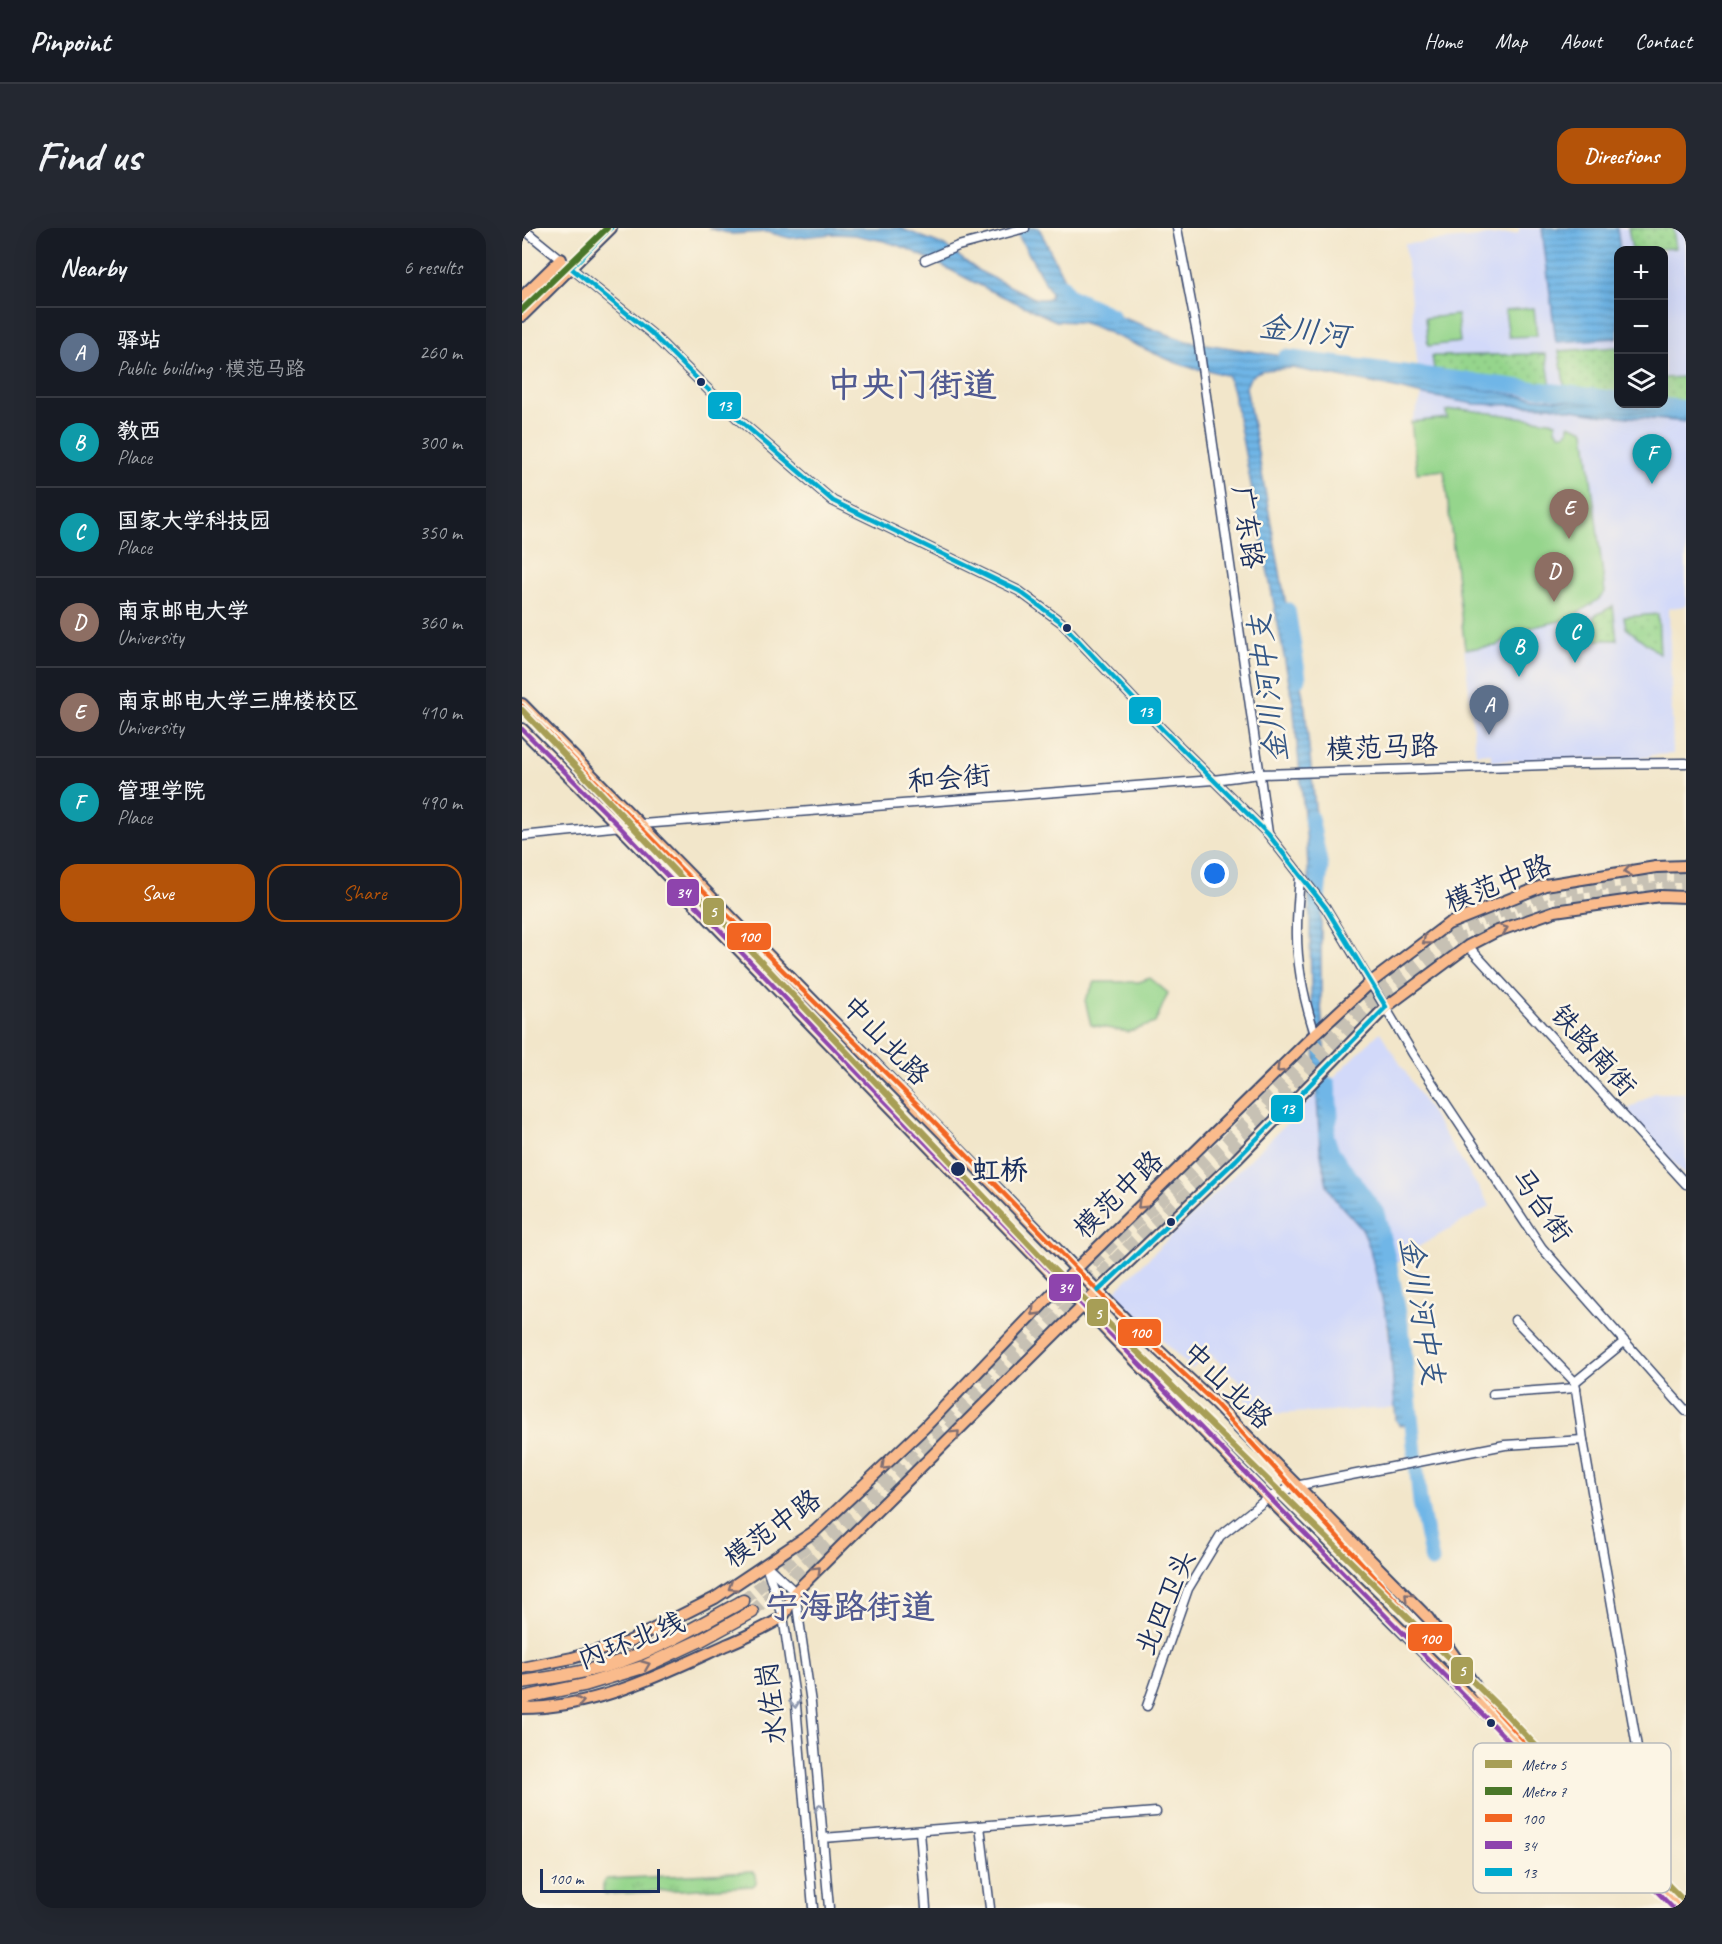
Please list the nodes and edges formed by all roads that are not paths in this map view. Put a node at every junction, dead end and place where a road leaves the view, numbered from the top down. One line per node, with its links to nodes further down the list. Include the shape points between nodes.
1 (522, 228): 5 (street, 马台街)
2 (611, 228): 7 (main road)
3 (1025, 228): 6 (street, via 958,246)
4 (1177, 228): 13 (street, 广东路, via 1198,339)
5 (561, 259): 7 (street, 马台街); 8 (main road)
6 (925, 260)
7 (571, 268): 9 (main road); 14 (street, 马台街, via 651,333 738,419 833,501 1019,591 1061,622)
8 (522, 297)
9 (522, 316)
10 (522, 704): 15 (main road, 中山北路)
11 (522, 729): 16 (main road, 中山北路)
12 (1686, 764): 13 (street, 模范马路)
13 (1260, 774): 14 (street, 和会街); 17 (street, 广东路)
14 (1213, 780): 15 (street, 和会街); 17 (street, 马台街)
15 (642, 824): 16 (street, 和会街); 27 (main road, 中山北路)
16 (620, 827): 18 (street, 和会街); 28 (main road, 中山北路)
17 (1268, 834): 20 (street, 马台街)
18 (522, 836)
19 (1686, 866): 23 (main road, 模范中路, one-way to 23, via 1656,867 1545,885 1448,924)
20 (1300, 875): 23 (street, 马台街, via 1326,908); 25 (street, via 1298,957)
21 (1686, 897): 22 (main road, 模范中路, one-way to 21, via 1555,911 1660,896)
22 (1468, 946): 24 (main road, 模范中路); 26 (street, 铁路南街)
23 (1370, 983): 24 (street, 马台街); 25 (main road, 模范中路)
24 (1386, 1007): 29 (main road, 模范中路, via 1236,1160); 32 (street, 马台街, via 1542,1248)
25 (1315, 1034): 27 (main road, 模范中路, one-way to 27)
26 (1686, 1184)
27 (1076, 1269): 28 (main road, 模范中路); 29 (main road, 中山北路)
28 (1062, 1283): 30 (main road, 中山北路); 39 (main road, 模范中路, one-way to 39, via 873,1478 815,1531)
29 (1098, 1291): 30 (main road, 模范中路); 37 (main road, 中山北路)
30 (1083, 1305): 38 (main road, 中山北路); 40 (main road, 模范中路, one-way to 30)
31 (1515, 1320): 33 (street)
32 (1624, 1342): 33 (street); 35 (street, 马台街)
33 (1576, 1385): 34 (street); 36 (street)
34 (1493, 1394)
35 (1685, 1407)
36 (1583, 1440): 37 (street, 北四卫头, via 1504,1445); 53 (street)
37 (1295, 1486): 38 (street, 北四卫头); 52 (main road, 中山北路, one-way to 37, via 1496,1716 1428,1618)
38 (1268, 1498): 49 (street, 北四卫头, via 1220,1536 1188,1589); 51 (main road, 中山北路)
39 (766, 1565): 40 (street); 43 (street, 水佐岗); 44 (main road, 模范中路, one-way to 44, via 715,1598 628,1642)
40 (795, 1592): 43 (main road, 模范中路); 57 (street, 水佐岗, one-way to 40, via 811,1703)
41 (743, 1601): 46 (highway, 内环北线, via 660,1645 610,1665)
42 (752, 1612): 48 (highway, 内环北线, one-way to 42, via 643,1667)
43 (783, 1616): 50 (main road, one-way to 43, via 586,1701 663,1674); 60 (street, 水佐岗, one-way to 60, via 796,1705)
44 (522, 1668)
45 (522, 1674): 46 (highway)
46 (556, 1677): 47 (highway, 内环北线)
47 (522, 1682)
48 (524, 1698)
49 (1147, 1706)
50 (522, 1708)
51 (1513, 1743)
52 (1522, 1743)
53 (1636, 1743)
54 (1156, 1812): 55 (street)
55 (980, 1826): 56 (street); 63 (street)
56 (920, 1830): 57 (street); 62 (street)
57 (823, 1838): 61 (street, 水佐岗)
58 (1658, 1893): 64 (main road, 中山北路)
59 (1668, 1893): 65 (main road, 中山北路)
60 (813, 1908)
61 (829, 1908)
62 (926, 1908)
63 (990, 1908)
64 (1673, 1908)
65 (1682, 1908)

